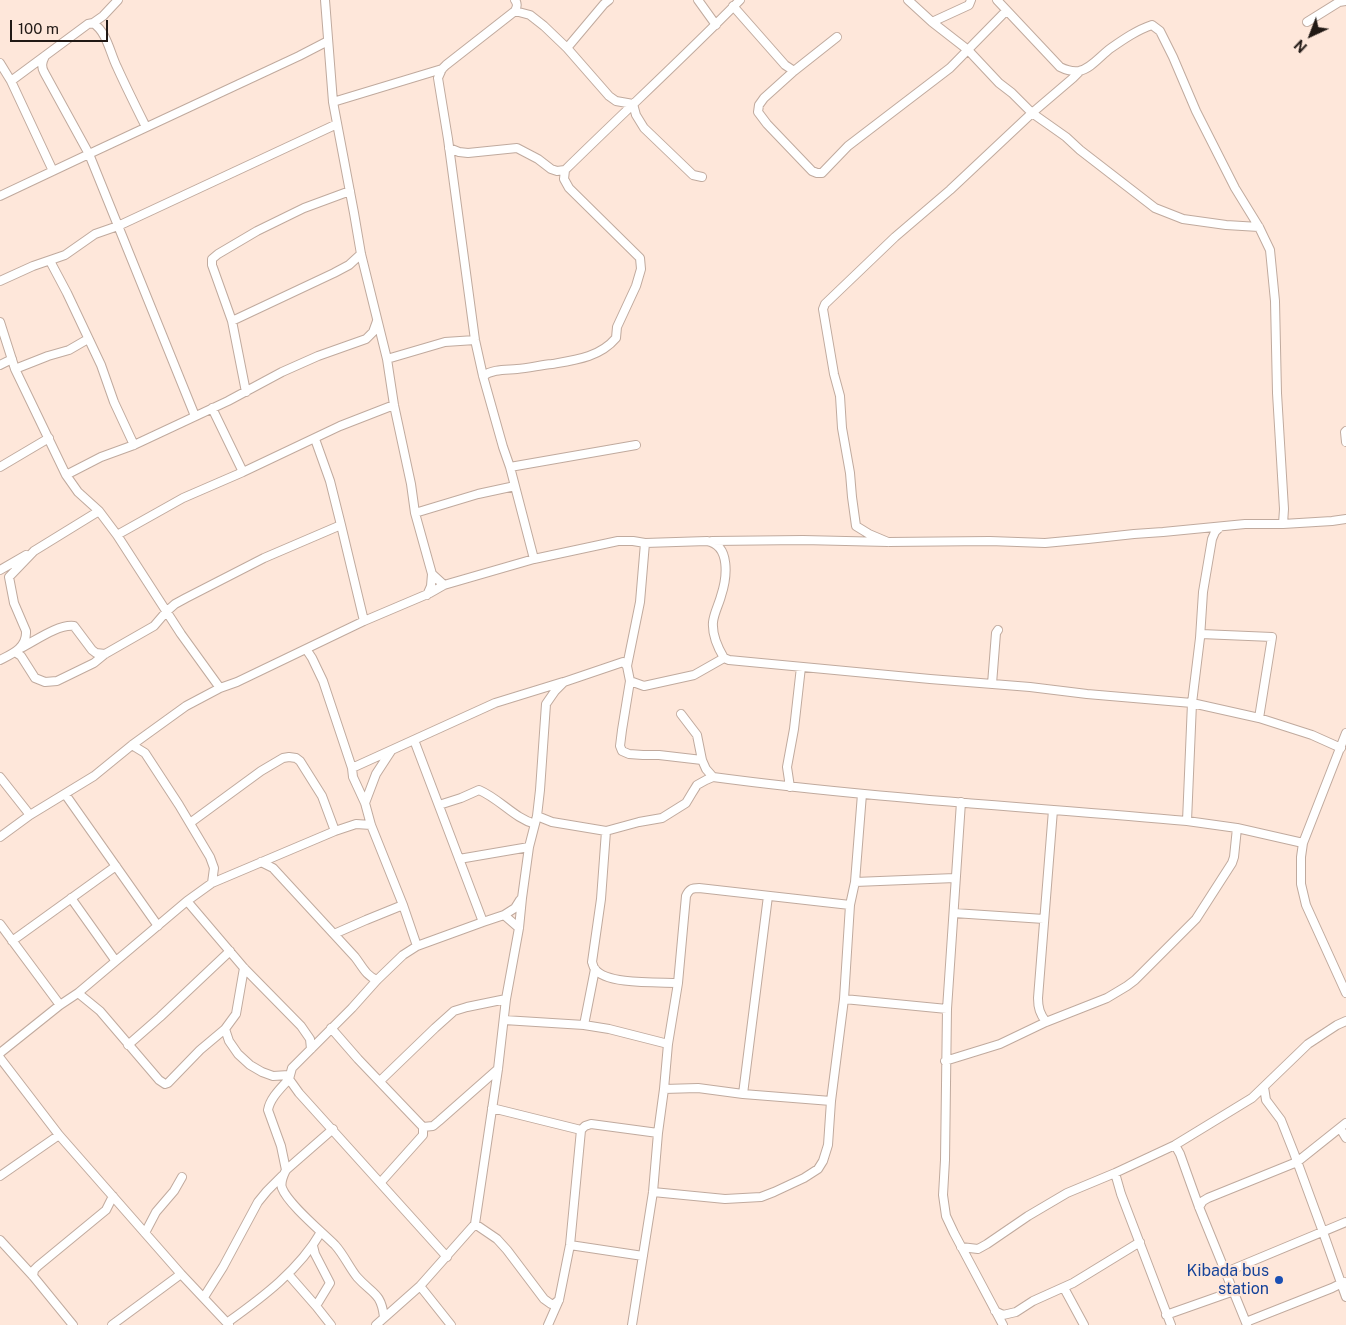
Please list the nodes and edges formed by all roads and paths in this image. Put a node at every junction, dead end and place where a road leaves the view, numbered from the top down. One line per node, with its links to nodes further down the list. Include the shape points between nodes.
1 (118, 0): 16 (street)
2 (325, 0): 19 (street)
3 (515, 0): 12 (street, via 518,6)
4 (609, 0): 20 (street)
5 (698, 0): 17 (street)
6 (740, 0): 11 (street)
7 (908, 0): 14 (street)
8 (971, 0): 14 (street, via 969,5)
9 (997, 0): 13 (street)
10 (1346, 1): 15 (street)
11 (734, 6): 17 (street); 25 (street, via 785,66)
12 (515, 11): 20 (street, via 530,15); 24 (street)
13 (1006, 11): 21 (street); 26 (street, via 1060,67)
14 (932, 22): 21 (street)
15 (1307, 22)
16 (93, 23): 22 (street); 34 (street, via 106,42)
17 (716, 25): 31 (street)
18 (837, 36): 25 (street)
19 (328, 41): 30 (street); 34 (street)
20 (567, 48): 31 (street, via 609,96 616,101)
21 (968, 50): 25 (street, via 950,68 848,146 822,173 812,171 758,112 764,98); 32 (street)
22 (45, 56): 28 (street); 37 (street, via 42,62 44,72)
23 (0, 63): 28 (street)
24 (442, 69): 27 (street); 29 (street)
25 (794, 71)
26 (1080, 71): 32 (street); 45 (street, via 1109,49 1152,25 1160,32 1235,188)
27 (429, 74): 29 (street); 30 (street)
28 (11, 82): 40 (street)
29 (439, 83): 35 (street)
30 (333, 102): 33 (street)
31 (633, 104): 39 (street); 41 (street, via 644,128 693,175)
32 (1032, 112): 45 (street, via 1155,208 1183,219); 82 (street, via 895,237 823,309 840,396 856,526)
33 (337, 124): 42 (street); 44 (street)
34 (146, 127): 37 (street)
35 (449, 148): 36 (street); 38 (street)
36 (463, 152): 38 (street); 39 (street, via 517,148 538,158 551,169)
37 (89, 154): 40 (street); 44 (street)
38 (452, 166): 53 (street)
39 (565, 170): 58 (street, via 564,179 569,188 640,258 639,277 617,327 616,338 584,358 491,372)
40 (53, 171): 43 (street)
41 (702, 177)
42 (350, 191): 46 (street); 49 (street, via 282,219 212,260)
43 (0, 196)
44 (118, 226): 47 (street, via 95,234 65,255); 62 (street)
45 (1259, 227): 78 (street, via 1270,250 1275,301)
46 (361, 254): 49 (street, via 349,265); 50 (street)
47 (50, 261): 48 (street, via 26,268); 52 (street)
48 (0, 282)
49 (232, 321): 59 (street)
50 (377, 321): 55 (street); 59 (street, via 366,339 318,356)
51 (0, 322): 54 (street)
52 (88, 339): 57 (street, via 69,350); 67 (street)
53 (475, 340): 55 (street, via 445,342); 58 (street)
54 (12, 359): 56 (street); 57 (street)
55 (387, 359): 60 (street)
56 (0, 365)
57 (15, 369): 64 (street)
58 (483, 376): 69 (street)
59 (246, 392): 61 (street)
60 (394, 405): 65 (street); 75 (street)
61 (212, 408): 62 (street); 71 (street)
62 (195, 416): 67 (street)
63 (1346, 431): 66 (street)
64 (49, 438): 70 (street); 72 (street)
65 (315, 439): 71 (street); 77 (street)
66 (1346, 442)
67 (134, 445): 72 (street)
68 (636, 445): 69 (street)
69 (510, 467): 73 (street)
70 (0, 468)
71 (242, 472): 80 (street, via 183,498)
72 (66, 475): 74 (street, via 78,492)
73 (515, 486): 75 (street); 85 (street)
74 (99, 511): 80 (street); 84 (street)
75 (415, 513): 87 (street)
76 (1346, 518): 78 (street)
77 (341, 524): 91 (street, via 255,563 175,604); 92 (street)
78 (1283, 524): 79 (street)
79 (1220, 527): 82 (street, via 1045,543); 94 (street, via 1215,532 1210,551 1203,592)
80 (117, 535): 91 (street)
81 (712, 542): 82 (street); 83 (street); 98 (street, via 725,559 723,589 713,618 716,642)
82 (888, 542)
83 (645, 543): 85 (street, via 618,541); 100 (street, via 640,602)
84 (34, 551): 86 (street); 88 (street)
85 (534, 558): 89 (street)
86 (1, 568): 88 (street)
87 (432, 574): 89 (street); 90 (street)
88 (9, 577): 96 (street, via 14,603 26,632 25,641)
89 (444, 585): 90 (street)
90 (427, 595): 92 (street)
91 (166, 612): 97 (street, via 154,626); 105 (street)
92 (364, 621): 95 (street)
93 (998, 630): 104 (street)
94 (1201, 634): 107 (street); 110 (street, via 1272,638)
95 (306, 649): 105 (street); 119 (street, via 323,681)
96 (18, 650): 97 (street, via 68,625 74,626 92,650); 97 (street, via 35,678 44,682 67,677); 99 (street)
97 (105, 654)
98 (724, 658): 101 (street); 102 (street, via 694,675 644,686)
99 (0, 660)
100 (627, 666): 102 (street); 103 (street, via 623,662)
101 (801, 666): 104 (street); 122 (street, via 787,767)
102 (630, 681): 118 (street, via 620,746 622,751)
103 (564, 682): 106 (street); 108 (street)
104 (992, 684): 107 (street)
105 (220, 688): 112 (street, via 186,706)
106 (535, 691): 108 (street); 113 (street, via 496,703)
107 (1192, 703): 110 (street); 131 (street)
108 (546, 704): 130 (street)
109 (681, 714): 118 (street, via 697,735)
110 (1258, 718): 115 (street)
111 (1346, 733): 115 (street)
112 (147, 735): 114 (street); 117 (street)
113 (414, 740): 116 (street); 126 (street)
114 (132, 745): 117 (street); 123 (street, via 94,776)
115 (1341, 748): 139 (street)
116 (391, 751): 119 (street); 127 (street, via 376,774)
117 (145, 753): 132 (street)
118 (702, 760): 121 (street)
119 (352, 768): 127 (street)
120 (0, 777): 129 (street)
121 (713, 777): 122 (street); 137 (street, via 697,785 686,803 662,818)
122 (790, 787): 124 (street)
123 (65, 794): 129 (street); 144 (street)
124 (862, 794): 125 (street); 147 (street)
125 (961, 802): 128 (street); 146 (street)
126 (439, 805): 130 (street, via 479,790 518,816); 142 (street)
127 (366, 807): 133 (street); 134 (street)
128 (1053, 810): 131 (street); 157 (street)
129 (30, 814): 138 (street)
130 (536, 820): 137 (street); 140 (street)
131 (1187, 821): 135 (street)
132 (190, 823): 136 (street, via 261,771 289,757 300,761 322,796); 148 (street, via 210,856 214,868)
133 (356, 824): 134 (street); 136 (street)
134 (371, 825): 154 (street)
135 (1237, 828): 139 (street); 179 (street, via 1232,863 1196,919 1127,986 1107,998)
136 (335, 831): 141 (street)
137 (606, 831): 168 (street, via 592,962)
138 (0, 837)
139 (1303, 842): 172 (street, via 1301,884 1306,905)
140 (530, 847): 142 (street); 151 (street)
141 (276, 856): 143 (street); 145 (street)
142 (459, 859): 158 (street)
143 (261, 862): 145 (street); 148 (street)
144 (116, 866): 150 (street); 160 (street)
145 (273, 868): 162 (street)
146 (955, 878): 147 (street); 155 (street)
147 (855, 882): 153 (street)
148 (212, 883): 152 (street)
149 (768, 896): 153 (street); 170 (street, via 699,888 688,890); 194 (street)
150 (71, 898): 163 (street); 166 (street)
151 (522, 898): 156 (street); 161 (street)
152 (187, 901): 160 (street); 165 (street)
153 (850, 905): 174 (street)
154 (403, 906): 162 (street); 164 (street)
155 (954, 913): 157 (street); 176 (street)
156 (504, 915): 158 (street); 161 (street)
157 (1044, 919): 179 (street, via 1038,1008)
158 (483, 922): 164 (street)
159 (0, 924): 163 (street)
160 (158, 926): 166 (street)
161 (519, 928): 173 (street)
162 (334, 934): 169 (street, via 370,978)
163 (12, 941): 175 (street)
164 (418, 946): 169 (street, via 403,955)
165 (230, 951): 167 (street); 184 (street)
166 (115, 960): 171 (street)
167 (244, 968): 182 (street, via 236,1014); 185 (street, via 302,1026 310,1039)
168 (595, 970): 170 (street, via 613,979); 180 (street)
169 (377, 980): 181 (street)
170 (678, 983): 183 (street)
171 (78, 993): 175 (street); 184 (street, via 100,1011)
172 (1346, 993)
173 (506, 999): 177 (street); 191 (street, via 454,1011)
174 (844, 999): 176 (street); 197 (street)
175 (60, 1005): 186 (street)
176 (947, 1009): 188 (street)
177 (504, 1020): 180 (street); 189 (street)
178 (1346, 1021): 192 (street, via 1308,1044)
179 (1046, 1022): 188 (street, via 1000,1044)
180 (584, 1025): 183 (street)
181 (331, 1028): 185 (street); 191 (street)
182 (225, 1029): 184 (street, via 165,1084); 190 (street, via 238,1054 250,1064 273,1076)
183 (668, 1044): 193 (street)
184 (128, 1045)
185 (311, 1049): 190 (street, via 292,1068)
186 (0, 1053)
187 (0, 1058): 204 (street)
188 (945, 1061): 227 (street, via 943,1195 946,1216)
189 (498, 1069): 198 (street); 200 (street, via 439,1122)
190 (289, 1077): 201 (street, via 299,1093); 208 (street, via 268,1110 280,1146)
191 (380, 1081): 200 (street)
192 (1264, 1087): 195 (street); 196 (street)
193 (664, 1088): 194 (street, via 698,1088); 203 (street)
194 (743, 1094): 197 (street)
195 (1252, 1098): 196 (street); 206 (street)
196 (1266, 1100): 207 (street, via 1281,1120)
197 (831, 1101): 215 (street, via 826,1154 818,1168 804,1178 760,1197 724,1199)
198 (492, 1108): 202 (street); 219 (street)
199 (1343, 1125): 205 (street); 207 (street)
200 (423, 1127): 212 (street, via 423,1135)
201 (333, 1129): 208 (street); 212 (street)
202 (581, 1130): 203 (street, via 591,1124); 225 (street)
203 (658, 1133): 215 (street)
204 (59, 1135): 210 (street); 216 (street)
205 (1346, 1138)
206 (1174, 1146): 209 (street); 217 (street, via 1180,1154)
207 (1297, 1162): 217 (street, via 1208,1198); 222 (street)
208 (284, 1173): 213 (street); 214 (street)
209 (1115, 1173): 224 (street); 227 (street, via 1067,1193 987,1244 978,1248)
210 (0, 1176)
211 (182, 1177): 220 (street)
212 (381, 1182): 229 (street)
213 (272, 1186): 214 (street); 239 (street, via 258,1202)
214 (282, 1189): 221 (street)
215 (653, 1192): 228 (street)
216 (113, 1196): 220 (street); 233 (street, via 106,1210 34,1270)
217 (1199, 1207): 230 (street)
218 (1346, 1222): 222 (street)
219 (475, 1224): 229 (street); 240 (street, via 497,1239 544,1299 550,1304)
220 (145, 1232): 231 (street)
221 (321, 1232): 226 (street); 244 (street, via 379,1298)
222 (1323, 1232): 230 (street); 234 (street)
223 (0, 1240): 233 (street)
224 (1140, 1242): 236 (street); 243 (street)
225 (570, 1245): 228 (street); 240 (street)
226 (313, 1246): 232 (street); 241 (street, via 330,1284)
227 (961, 1247): 242 (street)
228 (643, 1256): 253 (street)
229 (447, 1257): 235 (street)
230 (1226, 1272): 237 (street)
231 (181, 1274): 239 (street); 248 (street)
232 (288, 1274): 241 (street); 246 (street)
233 (32, 1276): 247 (street)
234 (1344, 1282): 238 (street); 245 (street)
235 (420, 1286): 244 (street); 251 (street)
236 (1064, 1288): 242 (street, via 1016,1312 1003,1315); 255 (street)
237 (1234, 1291): 243 (street); 245 (street)
238 (1346, 1296)
239 (204, 1297): 246 (street)
240 (559, 1300): 252 (street)
241 (316, 1306): 249 (street)
242 (995, 1311): 254 (street)
243 (1166, 1315): 256 (street)
244 (384, 1317): 250 (street)
245 (1246, 1323)
246 (228, 1324)
247 (73, 1325)
248 (112, 1325)
249 (331, 1325)
250 (376, 1325)
251 (451, 1325)
252 (548, 1325)
253 (632, 1325)
254 (1003, 1325)
255 (1084, 1325)
256 (1171, 1325)

